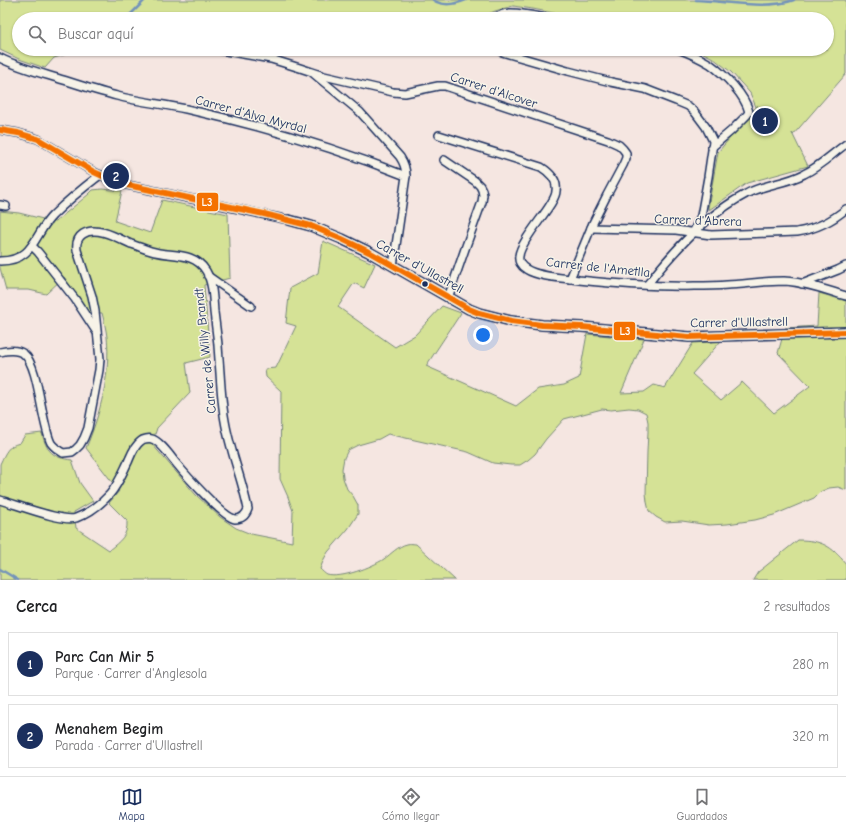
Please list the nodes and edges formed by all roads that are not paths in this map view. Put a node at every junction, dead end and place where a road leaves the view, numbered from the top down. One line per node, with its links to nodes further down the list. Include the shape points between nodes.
1 (254, 56): 5 (street, Carrer d'Alcover)
2 (516, 56): 9 (street, via 645,89 688,106 700,118 710,134)
3 (694, 56): 9 (street, via 716,69 735,87 749,112)
4 (0, 58): 12 (street, Carrer d'Alva Myrdal, via 33,71 117,96 183,108 298,137)
5 (309, 70): 12 (street, via 360,112 400,157 406,168); 15 (street, Carrer d'Alcover, via 324,76 393,92 405,93 445,86 590,133 619,145 626,153 624,165)
6 (0, 130): 11 (street, Carrer d'Ullastrell, via 38,139)
7 (439, 135): 22 (street, Carrer de l'Ametlla, via 541,168 551,175 557,190 555,196 525,242 519,260 523,267 531,272)
8 (846, 144): 16 (street, via 804,174 746,193)
9 (712, 147): 16 (street, via 701,216)
10 (444, 160): 26 (street, via 475,181 483,194)
11 (100, 175): 14 (street, Carrer d'Ullastrell, via 118,183); 17 (street, via 47,220)
12 (406, 176): 19 (street)
13 (846, 209): 16 (street, Carrer d'Abrera, via 807,231 735,235)
14 (289, 220): 19 (street, Carrer d'Ullastrell, via 342,239)
15 (591, 228): 16 (street, Carrer d'Abrera, via 676,230); 22 (street, Carrer d'Alcover)
16 (693, 233): 24 (street)
17 (32, 246): 18 (street, via 16,258); 29 (street, via 75,299)
18 (0, 261)
19 (393, 266): 26 (street, Carrer d'Ullastrell)
20 (846, 266): 23 (street)
21 (208, 276): 27 (street); 29 (street, Carrer de Willy Brandt, via 206,270 193,258 153,252 105,233 83,233 76,244 94,303); 31 (street, Carrer de Willy Brandt, via 213,295 225,422 246,499 246,514 242,518 230,517 210,500 153,439 141,441 132,451 111,493 92,509 74,519 55,517)
22 (570, 279): 24 (street, Carrer de l'Ametlla)
23 (802, 284): 24 (street, Carrer de l'Ametlla, via 785,281 719,286); 25 (street, Carrer de l'Ametlla)
24 (647, 285)
25 (846, 296)
26 (448, 298): 28 (street, Carrer d'Ullastrell, via 488,316 542,325 689,337)
27 (251, 306)
28 (846, 332)
29 (97, 333): 30 (street, Carrer de Willy Brandt, via 99,370 88,428 80,445 67,453 58,450 51,442 34,373 27,357 17,351)
30 (0, 352)
31 (0, 500)

